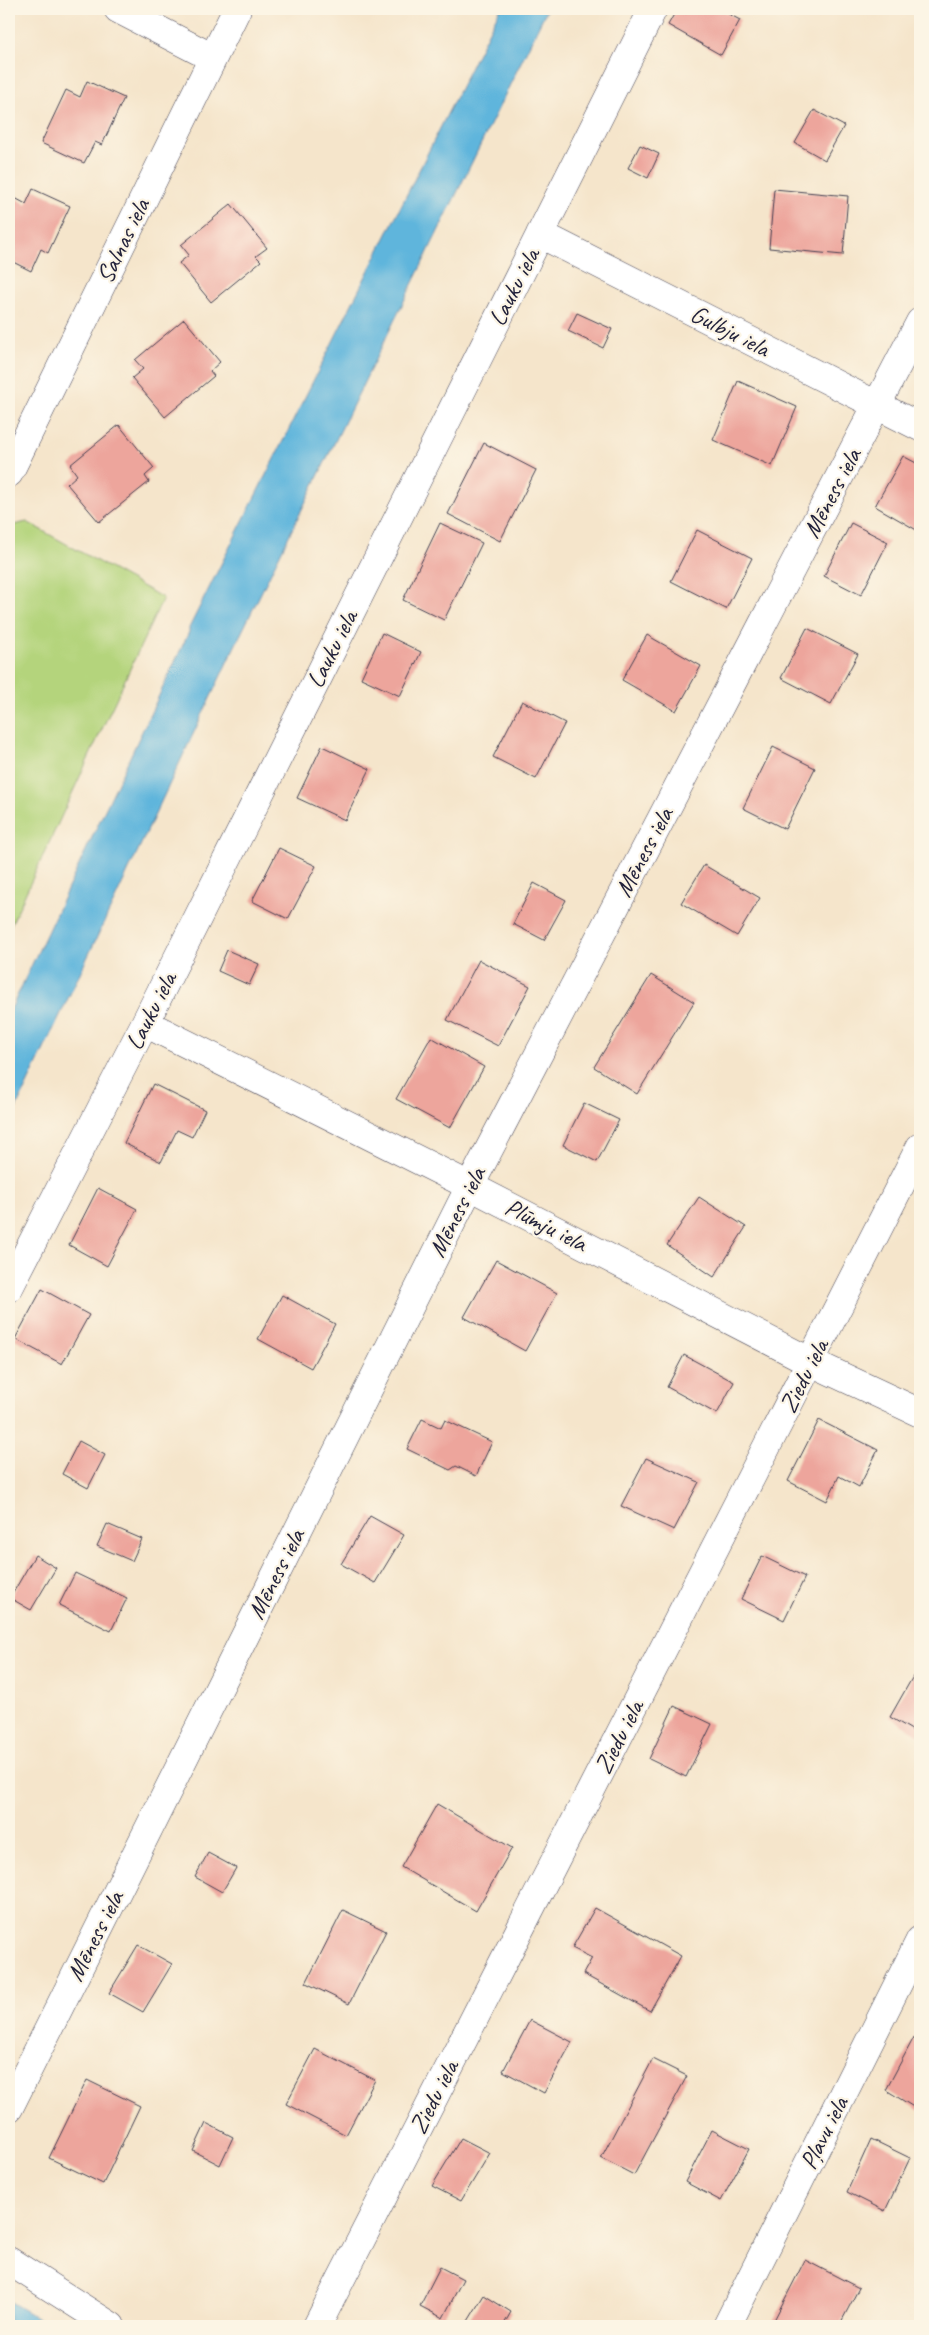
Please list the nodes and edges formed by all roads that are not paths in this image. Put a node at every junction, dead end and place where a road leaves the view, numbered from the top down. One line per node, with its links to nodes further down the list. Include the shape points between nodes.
1 (118, 9): 4 (street)
2 (238, 9): 4 (street, Salnas iela)
3 (653, 9): 5 (street, Lauku iela)
4 (213, 58): 9 (street, Salnas iela)
5 (540, 234): 7 (street, Gulbju iela); 10 (street, Lauku iela)
6 (920, 322): 7 (street, Mēness iela)
7 (878, 406): 8 (street, Gulbju iela); 12 (street, Mēness iela)
8 (920, 427)
9 (9, 473)
10 (145, 1023): 12 (street, Plūmju iela); 13 (street, Lauku iela)
11 (920, 1147): 14 (street, Ziedu iela)
12 (470, 1186): 14 (street, Plūmju iela); 17 (street, Mēness iela)
13 (9, 1288)
14 (811, 1362): 15 (street, Plūmju iela); 20 (street, Ziedu iela)
15 (920, 1413)
16 (920, 1940): 21 (street, Pļavu iela)
17 (9, 2108)
18 (9, 2261): 19 (street)
19 (111, 2326)
20 (317, 2326)
21 (727, 2326)

